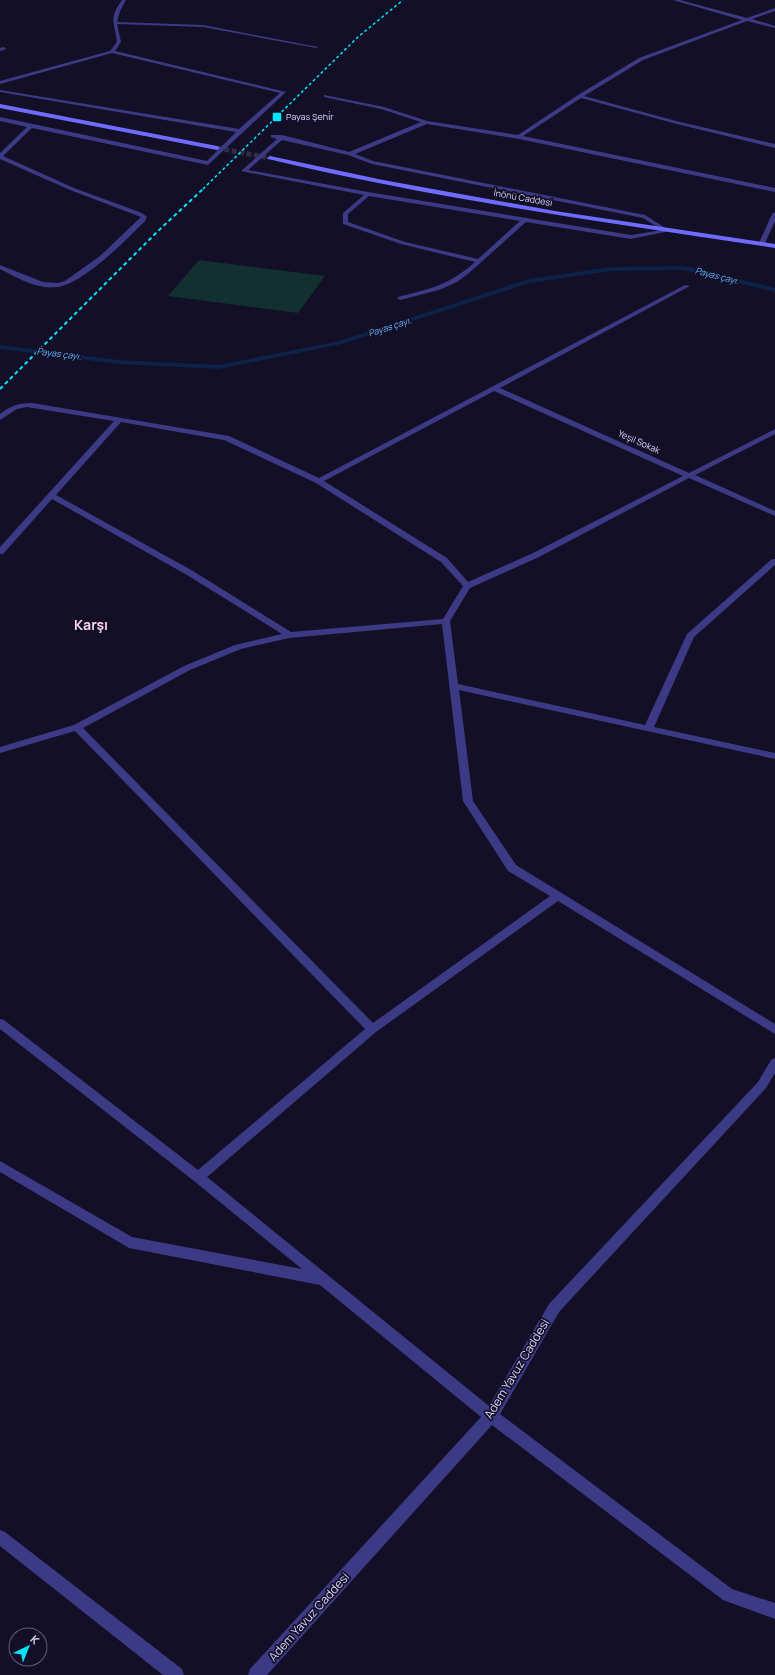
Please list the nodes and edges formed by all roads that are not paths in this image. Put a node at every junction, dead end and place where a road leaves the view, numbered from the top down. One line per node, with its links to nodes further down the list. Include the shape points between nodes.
1 (124, 0): 5 (street, via 119,6)
2 (675, 0): 4 (street)
3 (775, 9): 4 (street)
4 (746, 19): 6 (street); 12 (street, via 641,58)
5 (115, 24): 7 (street, via 203,26); 8 (street, via 119,42 118,48)
6 (775, 27)
7 (316, 47)
8 (112, 52): 9 (street); 17 (street, via 284,92)
9 (0, 82)
10 (0, 91): 17 (street)
11 (326, 96): 15 (street, via 382,108)
12 (580, 96): 20 (street); 21 (street)
13 (0, 106): 22 (main road)
14 (0, 119): 16 (street)
15 (426, 122): 20 (street); 23 (street)
16 (32, 126): 17 (street, via 208,163); 24 (street)
17 (240, 130)
18 (273, 136): 19 (street)
19 (282, 137): 23 (street); 27 (street, via 244,171)
20 (518, 137): 26 (street)
21 (775, 146)
22 (217, 148)
23 (350, 154): 30 (street, via 372,162 646,217)
24 (0, 156): 34 (street, via 72,189 144,217 122,240 66,283 57,285 33,282)
25 (270, 158): 30 (main road, İnönü Caddesi, via 383,182)
26 (775, 190)
27 (368, 194): 29 (street); 33 (street, via 345,214 345,223 403,243)
28 (775, 214): 31 (street)
29 (524, 220): 30 (street, via 631,238); 33 (street)
30 (667, 231): 31 (main road, İnönü Caddesi)
31 (762, 243): 32 (main road, İnönü Caddesi)
32 (775, 246)
33 (479, 261): 36 (street, via 462,277 446,285)
34 (0, 267)
35 (687, 286): 37 (street)
36 (400, 298)
37 (494, 388): 41 (street, Yeşil Sokak); 42 (street)
38 (0, 418): 39 (street, via 15,406 23,404)
39 (119, 420): 42 (street, via 226,438); 43 (street)
40 (775, 431): 41 (street)
41 (688, 475): 44 (street, Yeşil Sokak); 47 (street, via 536,555)
42 (319, 481): 47 (street, via 444,560)
43 (51, 495): 45 (street); 49 (street, via 190,573)
44 (775, 514)
45 (0, 552)
46 (775, 561): 52 (street, via 690,636)
47 (467, 586): 48 (street)
48 (446, 621): 49 (street); 50 (street)
49 (289, 636): 51 (street, via 238,647 187,668)
50 (454, 686): 52 (street); 55 (street, via 468,801 512,868)
51 (77, 727): 53 (street); 57 (street)
52 (648, 729): 54 (street)
53 (0, 750)
54 (775, 756)
55 (558, 896): 57 (street); 58 (street)
56 (0, 1023): 61 (street)
57 (372, 1028): 61 (street)
58 (775, 1030)
59 (775, 1063): 63 (street, Adem Yavuz Caddesi, via 762,1085 554,1308)
60 (0, 1166): 62 (street, via 129,1242)
61 (198, 1177): 62 (street)
62 (323, 1279): 63 (street)
63 (491, 1416): 65 (street, via 728,1595); 67 (street, Adem Yavuz Caddesi)
64 (0, 1537): 66 (street)
65 (775, 1611)
66 (176, 1675)
67 (256, 1675)

